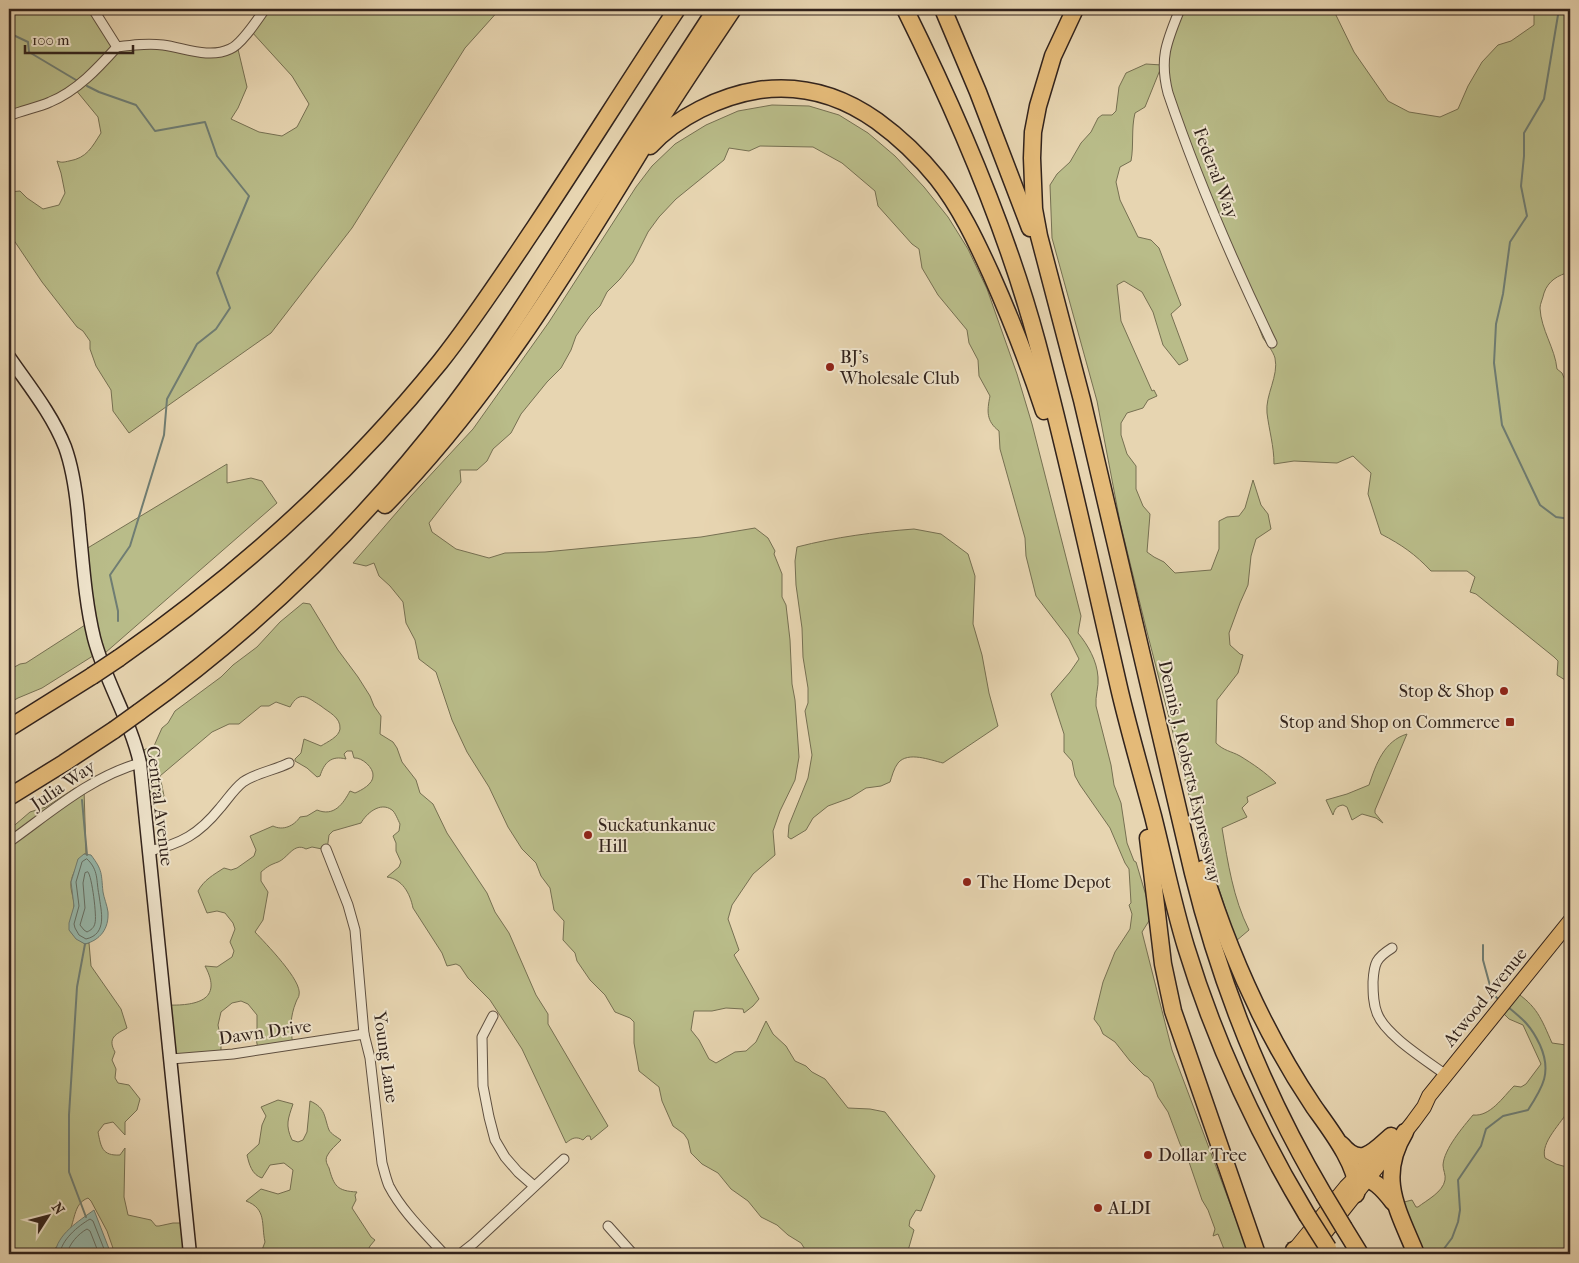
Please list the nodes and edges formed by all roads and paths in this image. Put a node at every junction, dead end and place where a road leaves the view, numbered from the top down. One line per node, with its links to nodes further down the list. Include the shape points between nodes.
1 (93, 9): 10 (street)
2 (265, 9): 10 (street, via 231,49 208,54 149,44)
3 (716, 9): 17 (highway, via 508,330 452,408 350,528)
4 (733, 9): 12 (highway)
5 (905, 9): 16 (highway, via 958,121 1011,260 1037,344)
6 (943, 9): 13 (highway)
7 (1074, 9): 13 (highway, via 1044,80 1032,144 1034,209)
8 (1180, 9): 14 (street, Federal Way, via 1166,46 1163,69 1168,93 1222,232)
9 (675, 11): 19 (highway, bridge, via 487,298 441,360 338,477 262,547 184,611 119,658)
10 (117, 47): 11 (street, via 71,91)
11 (9, 116)
12 (616, 192): 16 (highway, via 646,151 668,130 702,109 742,94 779,88 815,92 838,99 871,117 901,140 928,168 970,231 1015,330); 17 (highway, via 496,374 446,436 375,516 298,587)
13 (1050, 274): 18 (highway, Dennis J. Roberts Expressway)
14 (1272, 343)
15 (9, 357): 21 (street, Central Avenue, via 53,421 65,447 77,498 92,629 100,659 131,732)
16 (1078, 510): 20 (highway)
17 (256, 619): 23 (highway, bridge, via 193,672 114,730)
18 (1154, 707): 34 (highway, via 1209,890 1235,960 1280,1052); 50 (highway, Dennis J. Roberts Expressway, bridge, via 1200,899 1230,999 1294,1142)
19 (9, 728)
20 (1136, 754): 41 (highway, via 1169,995); 42 (highway, bridge, via 1185,945 1211,1020 1253,1117)
21 (140, 763): 24 (street, Julia Way, via 110,773); 26 (street, Central Avenue)
22 (290, 763): 26 (street, via 242,783 196,833 175,844)
23 (9, 796)
24 (9, 842)
25 (326, 849): 30 (street, Young Lane, via 356,930)
26 (149, 851): 31 (street, Central Avenue)
27 (1570, 921): 32 (main road, Atwood Avenue)
28 (1392, 948): 32 (street, via 1376,962 1374,970 1373,1000 1377,1014 1390,1032)
29 (493, 1016): 37 (street, via 482,1037 483,1086 489,1118 495,1140 505,1157)
30 (364, 1034): 31 (street, Dawn Drive, via 233,1054); 45 (street, Young Lane, via 370,1058 382,1163 388,1184)
31 (171, 1059): 44 (street, Central Avenue)
32 (1446, 1075): 33 (main road, Atwood Avenue, via 1421,1111)
33 (1398, 1134): 34 (highway, via 1374,1152 1361,1157 1347,1151); 36 (main road, Atwood Avenue, via 1366,1167); 39 (highway, via 1390,1178)
34 (1334, 1135): 36 (highway)
35 (564, 1159): 37 (street)
36 (1362, 1178): 38 (highway); 39 (highway, via 1379,1186); 43 (main road, Atwood Avenue)
37 (534, 1186): 46 (street)
38 (1356, 1194): 43 (main road, Atwood Avenue)
39 (1402, 1219): 51 (highway)
40 (608, 1226): 47 (street)
41 (1247, 1226): 48 (highway); 49 (highway)
42 (1329, 1251)
43 (1297, 1253)
44 (190, 1254)
45 (444, 1254)
46 (460, 1254)
47 (633, 1254)
48 (1257, 1254)
49 (1264, 1254)
50 (1360, 1254)
51 (1416, 1254)

